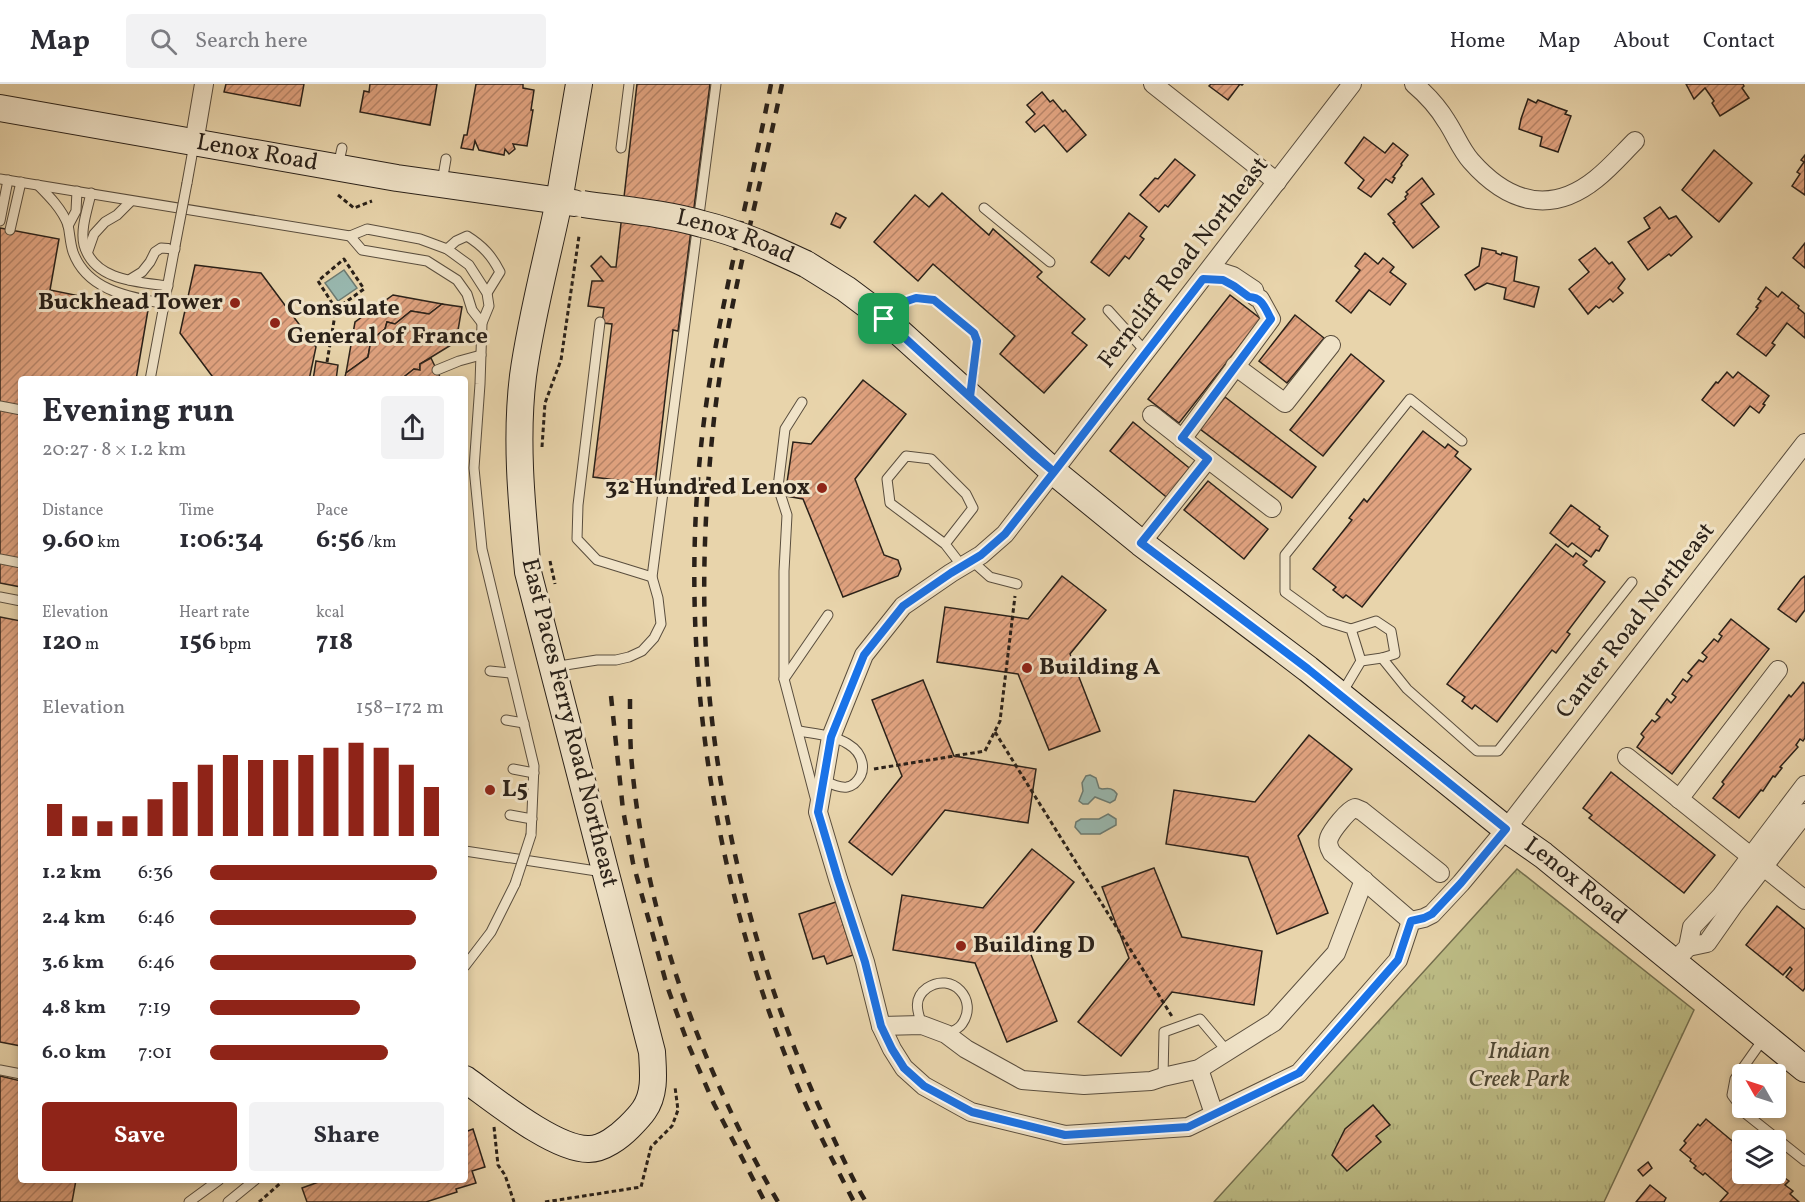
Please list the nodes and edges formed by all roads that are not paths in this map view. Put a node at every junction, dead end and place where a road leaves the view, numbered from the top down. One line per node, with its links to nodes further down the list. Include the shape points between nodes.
1 (204, 84): 10 (street)
2 (579, 84): 21 (street, East Paces Ferry Road Northeast)
3 (629, 84): 11 (lane)
4 (717, 84): 66 (lane)
5 (1153, 84): 15 (street)
6 (1352, 84): 15 (street, Ferncliff Road Northeast)
7 (1414, 84): 9 (street, via 1441,113 1470,160 1501,188 1528,200 1558,199 1573,193 1595,180)
8 (0, 108): 10 (street, Lenox Road)
9 (1635, 141)
10 (194, 143): 17 (street, Lenox Road, via 339,158); 27 (lane, bridge)
11 (621, 148)
12 (446, 159): 17 (lane)
13 (4, 179): 14 (lane); 23 (lane)
14 (21, 182): 16 (lane); 25 (lane)
15 (1277, 182): 31 (street, Ferncliff Road Northeast)
16 (38, 184): 18 (lane); 24 (lane, via 62,212)
17 (441, 185): 21 (street, Lenox Road)
18 (77, 191): 19 (lane); 24 (lane, via 76,211)
19 (92, 193): 20 (lane); 29 (lane, via 84,226)
20 (131, 201): 26 (lane); 29 (lane, via 94,234)
21 (571, 203): 37 (street, Lenox Road, bridge, via 661,215 756,241 806,264); 75 (street, East Paces Ferry Road Northeast, via 533,318 519,433 528,572)
22 (984, 207): 30 (lane)
23 (0, 221)
24 (68, 226): 35 (lane, via 74,255 94,281 109,290)
25 (10, 230)
26 (350, 236): 28 (lane, via 367,229 420,239); 39 (lane, via 362,250 427,261 457,280)
27 (175, 247): 32 (lane, via 161,248 142,272); 33 (lane)
28 (447, 249): 34 (lane, via 470,265); 34 (lane, via 467,236 481,244 500,272)
29 (88, 251): 32 (lane, via 92,260 108,273)
30 (1050, 262)
31 (1207, 274): 41 (street, Ferncliff Road Northeast); 43 (street, via 1260,299 1271,319)
32 (129, 280): 33 (lane)
33 (168, 286): 35 (lane)
34 (487, 293): 39 (lane, via 489,306)
35 (165, 304): 45 (lane)
36 (1108, 310): 41 (lane)
37 (884, 319): 46 (street, Lenox Road); 46 (lane, via 904,302 916,298 934,300 974,333 977,341)
38 (600, 322): 66 (lane, via 577,538 597,560)
39 (482, 323): 42 (lane)
40 (1331, 345): 43 (street, via 1285,403)
41 (1146, 352): 57 (street, Ferncliff Road Northeast)
42 (481, 355): 44 (lane); 52 (lane)
43 (1235, 366): 53 (street)
44 (437, 370)
45 (151, 376)
46 (970, 397): 57 (street, Lenox Road)
47 (802, 402): 79 (lane, via 785,429 778,487 787,515)
48 (0, 406): 49 (lane)
49 (18, 409)
50 (1152, 415): 53 (street)
51 (468, 432): 52 (lane)
52 (476, 433): 59 (lane)
53 (1182, 438): 56 (street)
54 (1462, 441): 72 (lane, via 1410,399 1285,555 1285,592 1325,621)
55 (1805, 443): 95 (street, Canter Road Northeast)
56 (1208, 459): 60 (street); 61 (street)
57 (1054, 472): 61 (street, Lenox Road); 65 (street, Ferncliff Road Northeast, via 1005,534)
58 (468, 481): 59 (lane)
59 (475, 482): 78 (lane, via 482,549)
60 (1272, 508)
61 (1141, 543): 80 (street, Lenox Road)
62 (945, 544): 62 (lane, via 890,503 887,479 906,456 931,459 966,494 973,508); 65 (lane)
63 (0, 559): 64 (lane)
64 (18, 562)
65 (967, 563): 68 (lane, via 990,577); 84 (street, Ferncliff Road Northeast, via 903,606 864,655)
66 (652, 577): 75 (lane, via 661,624 642,651 616,660)
67 (1632, 582): 73 (lane, via 1498,751 1477,751 1407,689)
68 (1017, 584)
69 (0, 597): 70 (lane)
70 (18, 600)
71 (828, 615): 79 (lane)
72 (1351, 629): 73 (lane, via 1376,621 1391,631 1395,654); 74 (lane)
73 (1382, 658): 74 (lane)
74 (1361, 661): 80 (lane)
75 (553, 667): 98 (street, East Paces Ferry Road Northeast)
76 (1778, 670): 90 (street)
77 (490, 671): 78 (lane)
78 (511, 673): 82 (lane)
79 (784, 679): 83 (lane)
80 (1341, 695): 95 (street, Lenox Road)
81 (506, 720): 82 (lane)
82 (524, 723): 87 (lane)
83 (799, 731): 84 (lane); 91 (lane)
84 (831, 737): 88 (street, Ferncliff Road Northeast); 88 (lane, via 860,755 863,771 851,786 843,788)
85 (1628, 757): 90 (street)
86 (513, 769): 87 (lane)
87 (534, 773): 94 (lane)
88 (825, 781): 91 (street, Ferncliff Road Northeast)
89 (1805, 784): 97 (street)
90 (1679, 799): 97 (street)
91 (818, 812): 106 (street)
92 (1805, 813): 97 (street)
93 (510, 815): 94 (lane)
94 (532, 819): 104 (lane, bridge, via 531,835 515,884 492,932)
95 (1506, 829): 102 (street, Canter Road Northeast, via 1432,914); 103 (street, Lenox Road)
96 (468, 851): 98 (lane)
97 (1757, 861): 101 (street); 103 (street, via 1707,943)
98 (605, 873): 115 (street, East Paces Ferry Road Northeast, via 652,1052 653,1086 645,1110 622,1135 588,1150 557,1142)
99 (1440, 873): 100 (street, via 1355,808 1349,810 1328,846)
100 (1364, 880): 102 (street); 109 (street, via 1336,953 1274,1022)
101 (1805, 900)
102 (1411, 921): 116 (street, via 1398,960 1299,1073)
103 (1681, 955): 108 (street, Lenox Road)
104 (468, 958)
105 (922, 1025): 106 (street); 107 (street); 107 (lane, via 916,1009 921,993 934,983 951,984 964,994 968,1011 961,1026)
106 (881, 1026): 116 (street, via 904,1068 924,1086 972,1112 1065,1135 1188,1127)
107 (946, 1034): 114 (street, via 1022,1080 1084,1085)
108 (1765, 1036): 111 (street, Lenox Road); 117 (lane, via 1735,1079 1732,1095 1746,1114)
109 (1227, 1051): 110 (street); 114 (lane, via 1200,1019 1164,1032)
110 (1199, 1069): 114 (street); 116 (street)
111 (1805, 1069)
112 (0, 1070): 113 (lane)
113 (18, 1073)
114 (1163, 1077)
115 (468, 1081)
116 (1214, 1114)
117 (1805, 1161)
118 (215, 1183): 122 (lane)
119 (247, 1183): 121 (lane)
120 (251, 1183): 121 (lane)
121 (242, 1190): 123 (lane)
122 (189, 1202)
123 (228, 1202)

